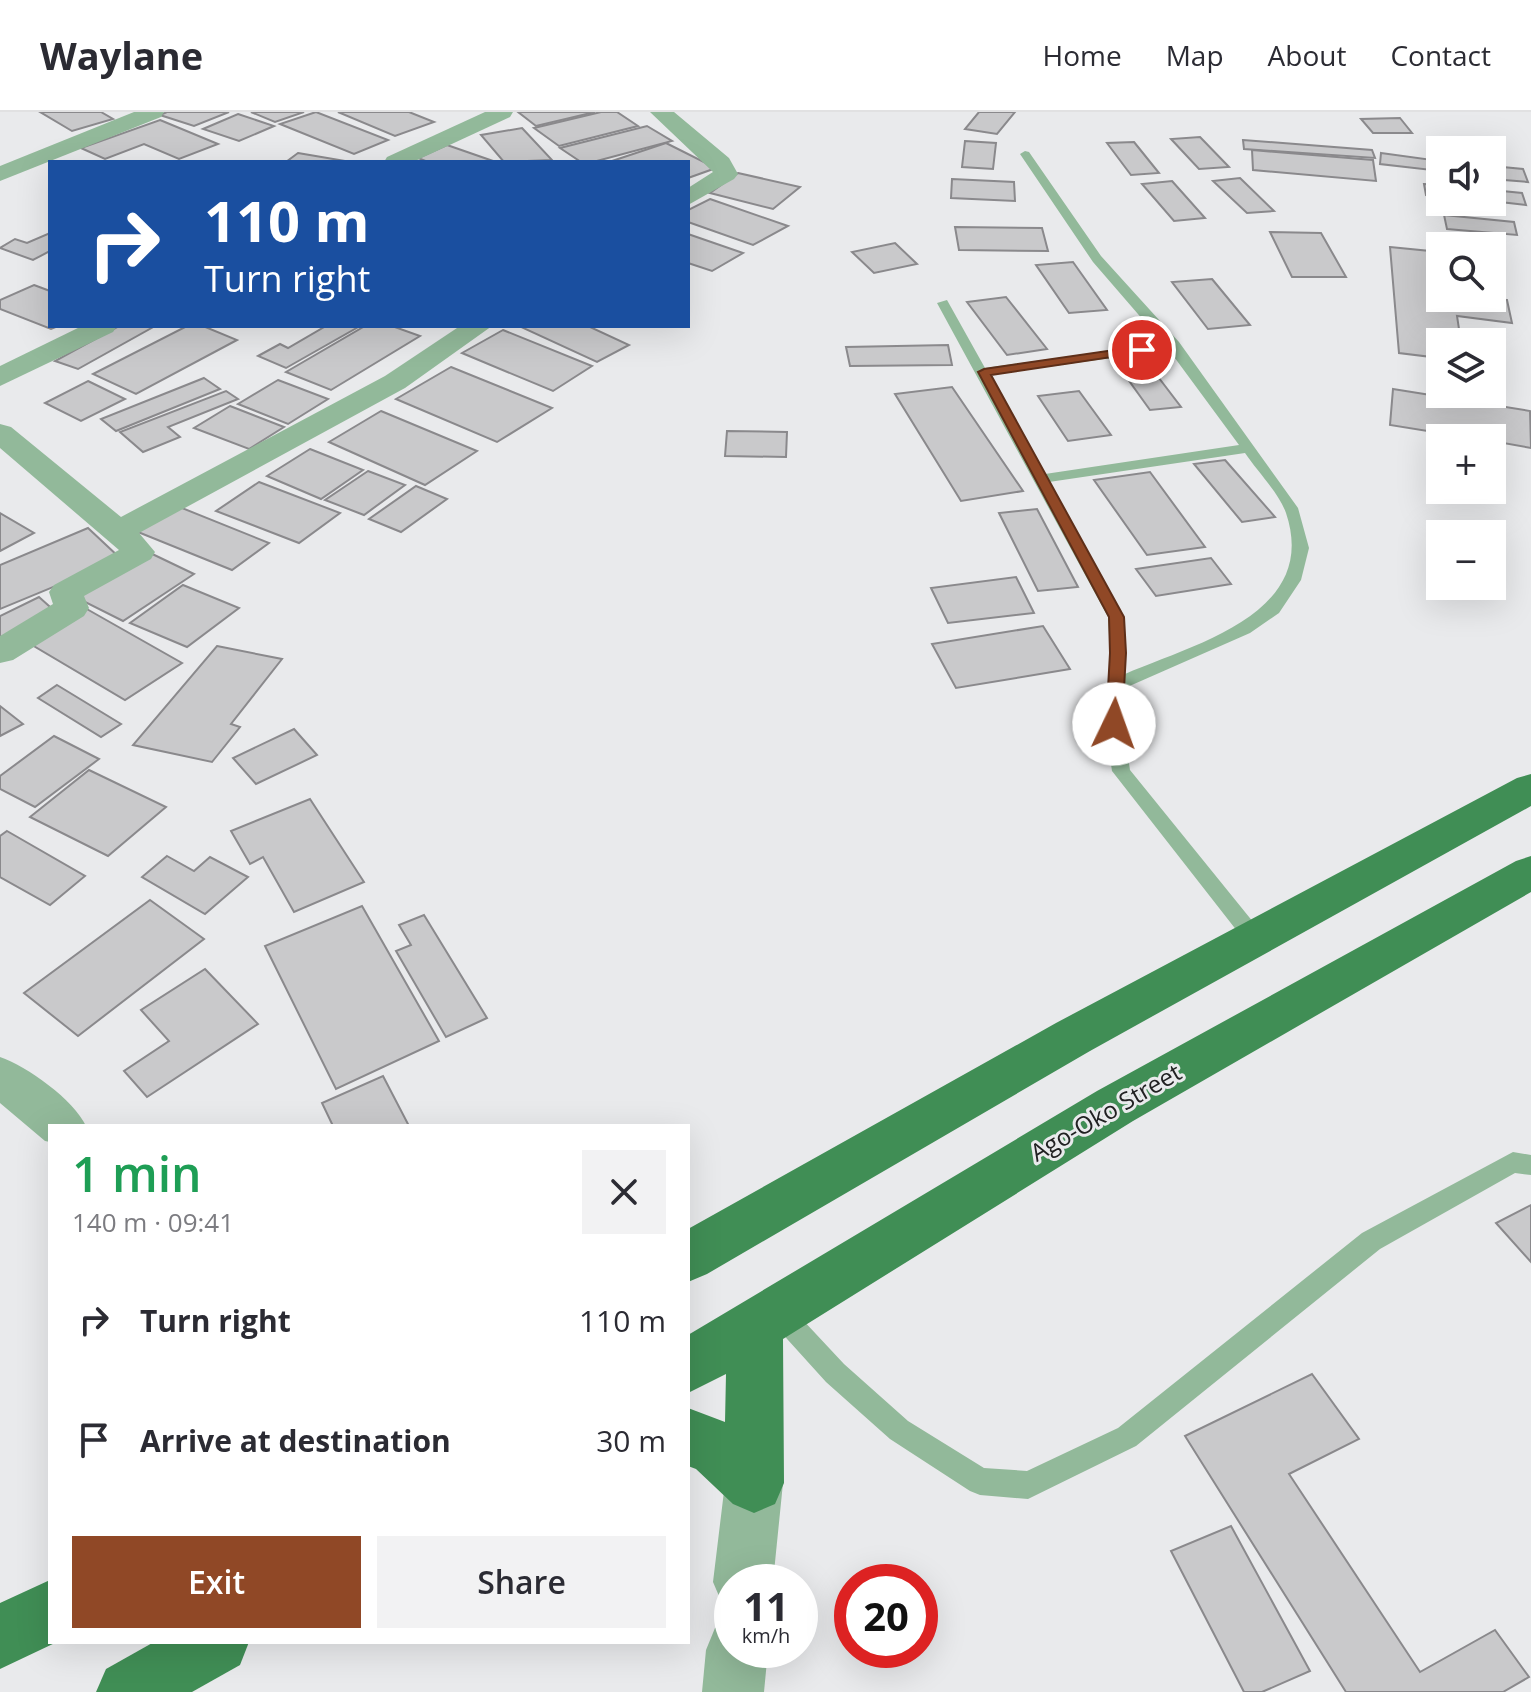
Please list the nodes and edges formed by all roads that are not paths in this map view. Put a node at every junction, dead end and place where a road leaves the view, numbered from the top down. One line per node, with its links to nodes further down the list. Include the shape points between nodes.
1 (153, 112): 6 (street)
2 (502, 112): 5 (street)
3 (661, 112): 7 (street, via 721,163 726,174)
4 (1025, 154): 11 (lane, via 1097,259)
5 (399, 160)
6 (0, 174)
7 (690, 197)
8 (943, 303): 12 (lane)
9 (99, 328): 13 (street)
10 (475, 328): 17 (street, via 395,382)
11 (1174, 345): 12 (lane); 15 (lane)
12 (984, 372): 16 (lane)
13 (0, 377)
14 (0, 433): 17 (street)
15 (1248, 448): 16 (lane); 19 (lane, via 1293,511 1301,548 1293,580 1273,609 1244,629)
16 (1042, 479): 19 (lane, via 1116,617)
17 (119, 531): 18 (street, via 139,552 66,592 72,608)
18 (0, 652)
19 (1116, 685): 22 (lane, via 1114,724 1121,771)
20 (1531, 788): 22 (main road)
21 (1531, 872): 27 (main road, Ago-Oko Street, via 1115,1106)
22 (1255, 939): 26 (main road)
23 (0, 1076): 24 (street)
24 (60, 1124)
25 (1531, 1165): 27 (lane, via 1513,1162 1371,1241 1127,1437 1028,1485 980,1481 899,1430)
26 (690, 1256)
27 (766, 1318): 28 (main road, Ago-Oko Street); 30 (main road)
28 (690, 1365)
29 (690, 1438): 30 (main road, via 716,1448)
30 (754, 1483): 31 (street)
31 (745, 1564)
32 (48, 1613): 33 (main road)
33 (0, 1637)
34 (735, 1668): 35 (street)
35 (733, 1692)

